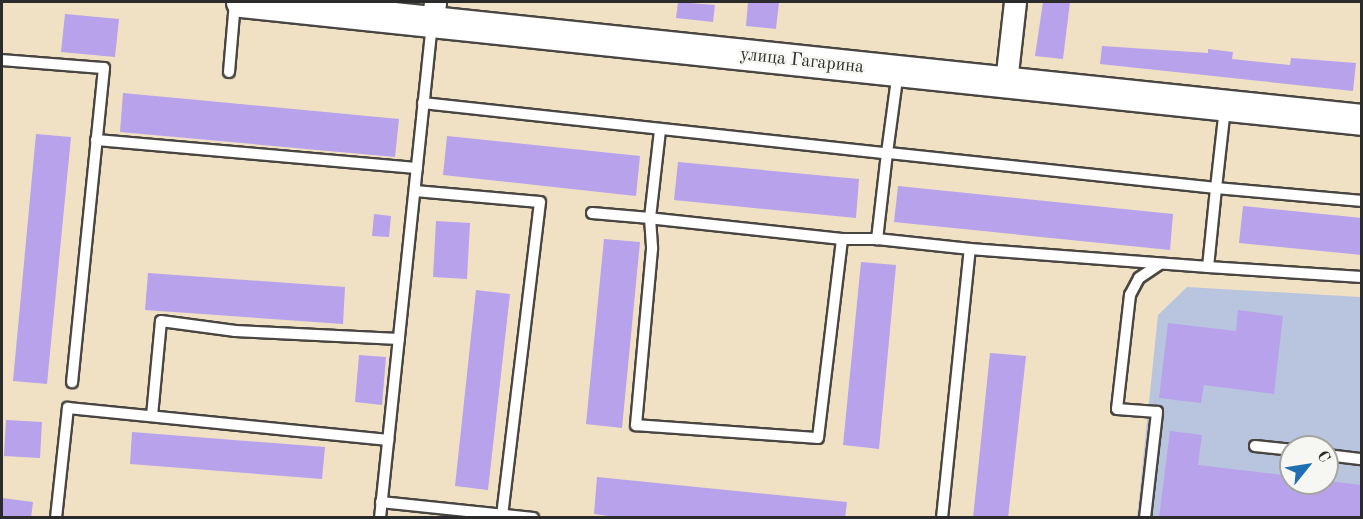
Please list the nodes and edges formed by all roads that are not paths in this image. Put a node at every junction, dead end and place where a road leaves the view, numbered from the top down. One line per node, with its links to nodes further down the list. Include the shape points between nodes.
1 (235, 2): 7 (lane)
2 (242, 2): 4 (main road, улица Гагарина)
3 (1015, 2): 8 (street)
4 (434, 12): 6 (main road, улица Гагарина); 9 (lane)
5 (2, 60): 13 (lane, via 104,68)
6 (898, 71): 8 (main road, улица Гагарина); 14 (lane)
7 (229, 72)
8 (1005, 82): 10 (main road, улица Гагарина)
9 (423, 103): 12 (lane); 15 (lane)
10 (1225, 105): 11 (main road, улица Гагарина); 16 (lane)
11 (1362, 120)
12 (660, 130): 14 (lane); 20 (lane)
13 (96, 140): 15 (lane); 28 (lane)
14 (887, 153): 16 (lane); 22 (lane)
15 (417, 168): 17 (lane)
16 (1216, 188): 18 (lane); 25 (lane)
17 (415, 191): 27 (lane); 37 (lane, via 540,202)
18 (1362, 201)
19 (592, 213): 20 (lane)
20 (650, 218): 21 (lane); 21 (lane, via 652,249 636,425 818,438)
21 (842, 239): 22 (lane)
22 (877, 239): 23 (lane)
23 (970, 249): 24 (lane); 41 (lane)
24 (1160, 264): 25 (lane); 42 (lane, via 1139,278 1130,295 1117,409 1157,412)
25 (1208, 267): 26 (lane)
26 (1362, 277)
27 (399, 339): 29 (lane, via 235,331 161,321); 30 (lane)
28 (72, 382)
29 (152, 416): 30 (lane); 38 (lane, via 68,408)
30 (388, 440): 35 (lane)
31 (1255, 446): 32 (lane)
32 (1279, 449)
33 (1339, 456): 34 (lane)
34 (1362, 459)
35 (381, 502): 36 (lane); 39 (lane)
36 (472, 514): 37 (lane)
37 (502, 514): 40 (lane)
38 (56, 518)
39 (380, 518)
40 (533, 518)
41 (942, 518)
42 (1145, 518)

